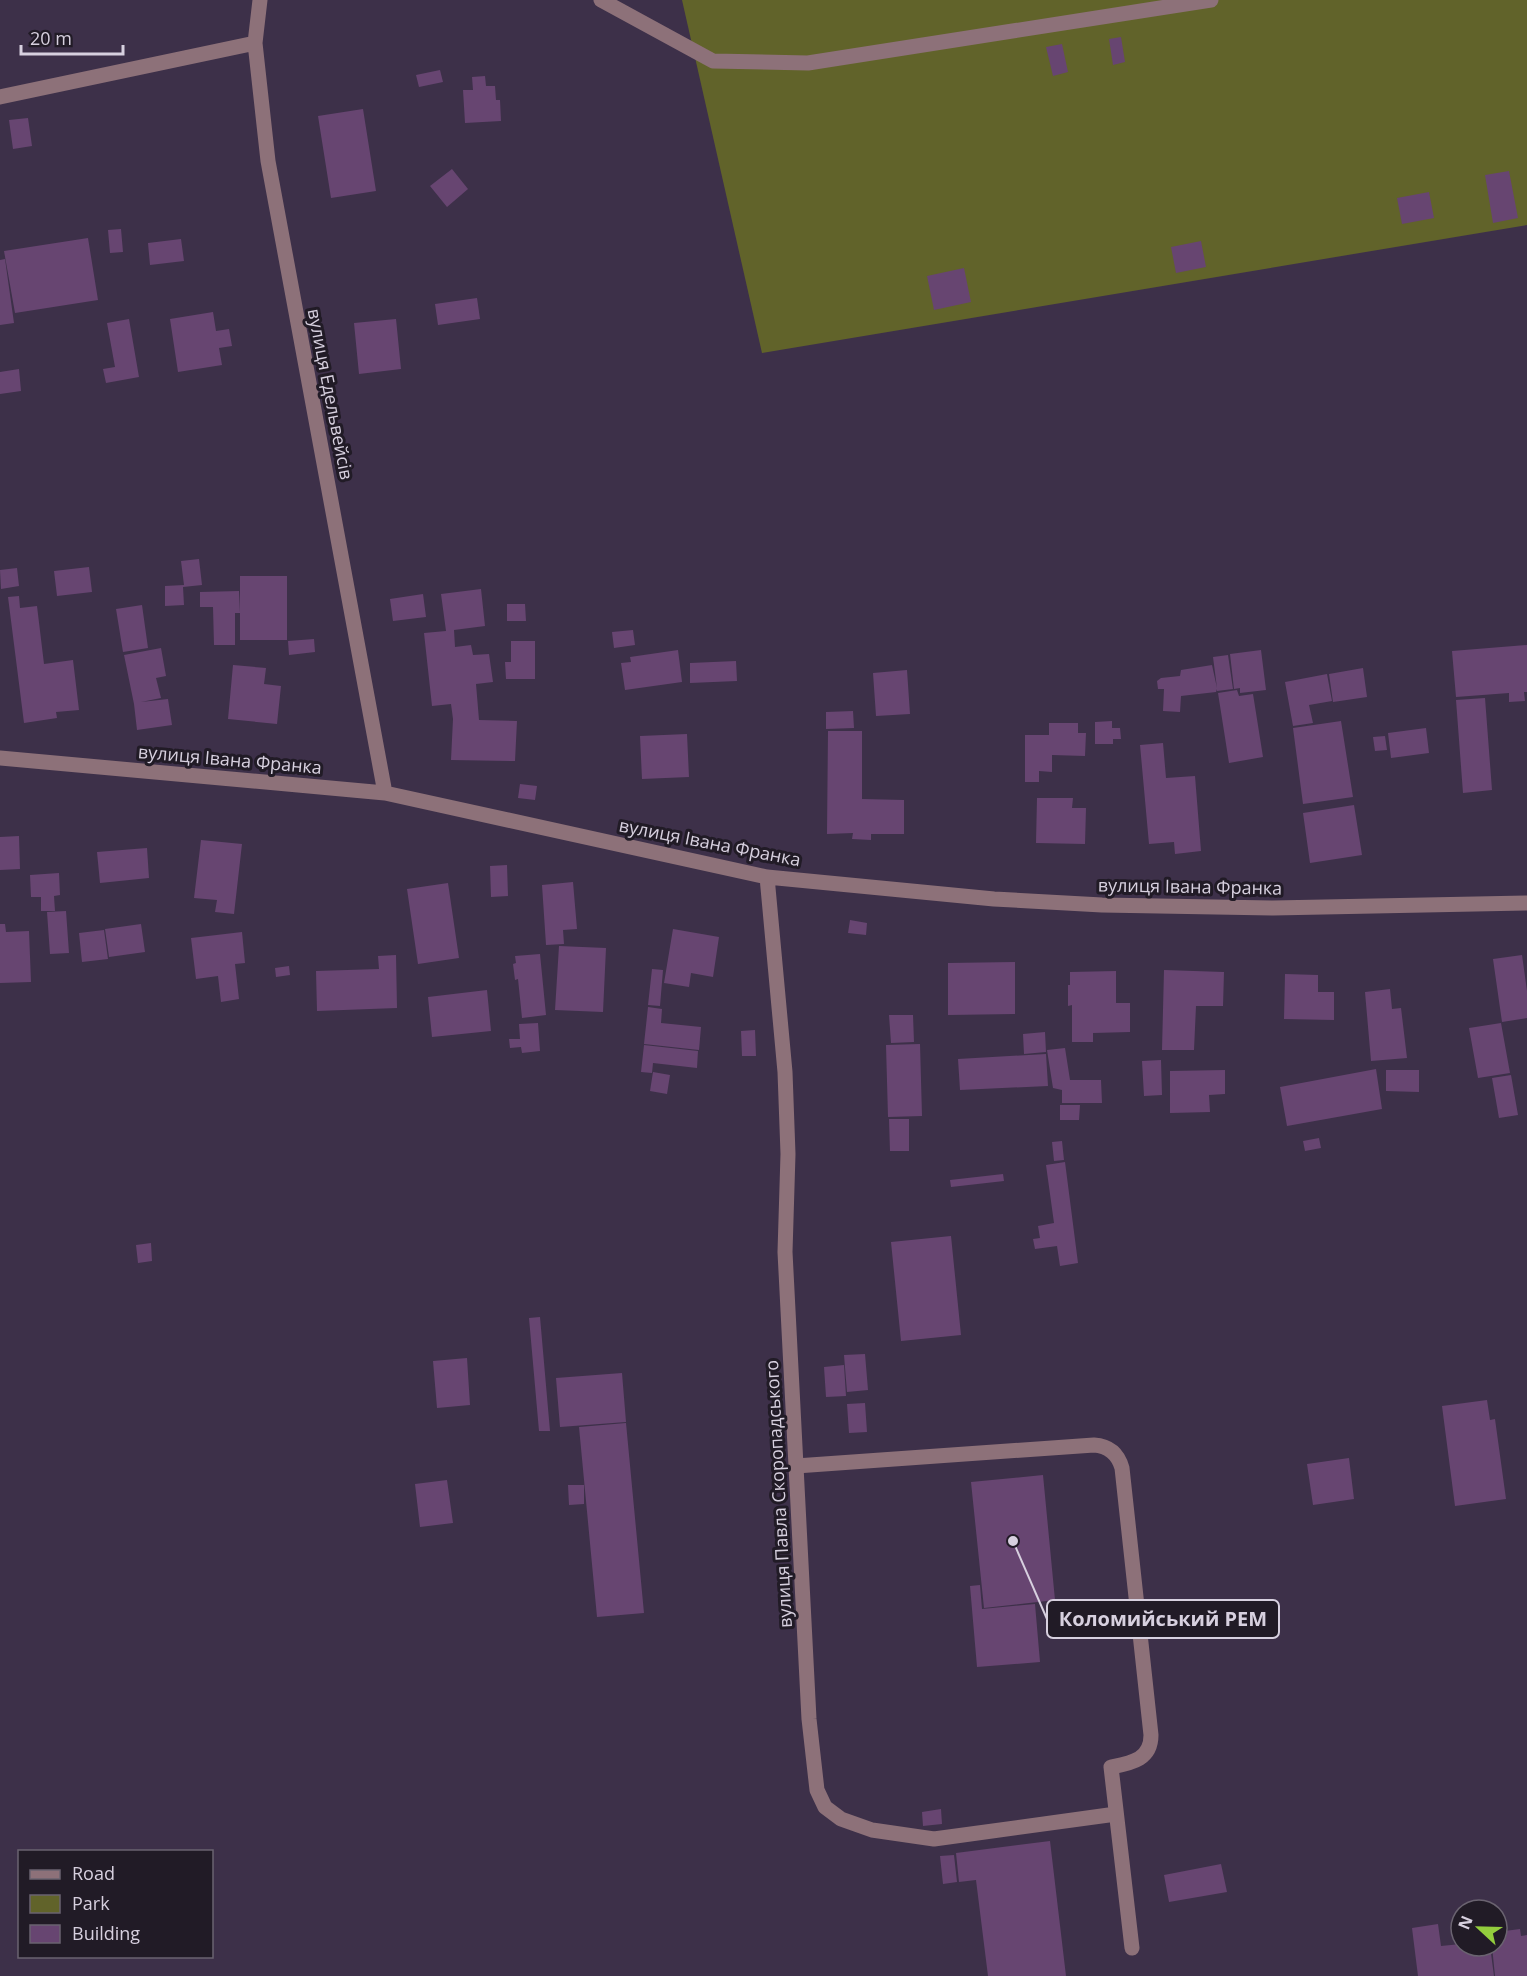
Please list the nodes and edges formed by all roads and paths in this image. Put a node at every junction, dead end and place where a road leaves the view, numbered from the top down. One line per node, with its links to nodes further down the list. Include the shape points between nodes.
1 (260, 0): 4 (street, вулиця Едельвейсів)
2 (601, 0): 3 (street, via 713,61 808,63)
3 (1211, 0)
4 (255, 43): 5 (street); 7 (street, вулиця Едельвейсів, via 267,161)
5 (0, 97)
6 (0, 758): 7 (street, вулиця Івана Франка)
7 (385, 793): 8 (street, вулиця Івана Франка)
8 (767, 878): 9 (street, вулиця Івана Франка, via 1101,905 1273,908); 10 (street, вулиця Павла Скоропадського, via 784,1072 788,1154 785,1252)
9 (1527, 903)
10 (796, 1466): 11 (street, вулиця Павла Скоропадського, via 809,1719 817,1790 825,1807 841,1819 872,1830 934,1839); 11 (street, via 1094,1445 1113,1451 1122,1468 1151,1735 1142,1758 1111,1767)
11 (1116, 1814): 12 (street)
12 (1132, 1948)

